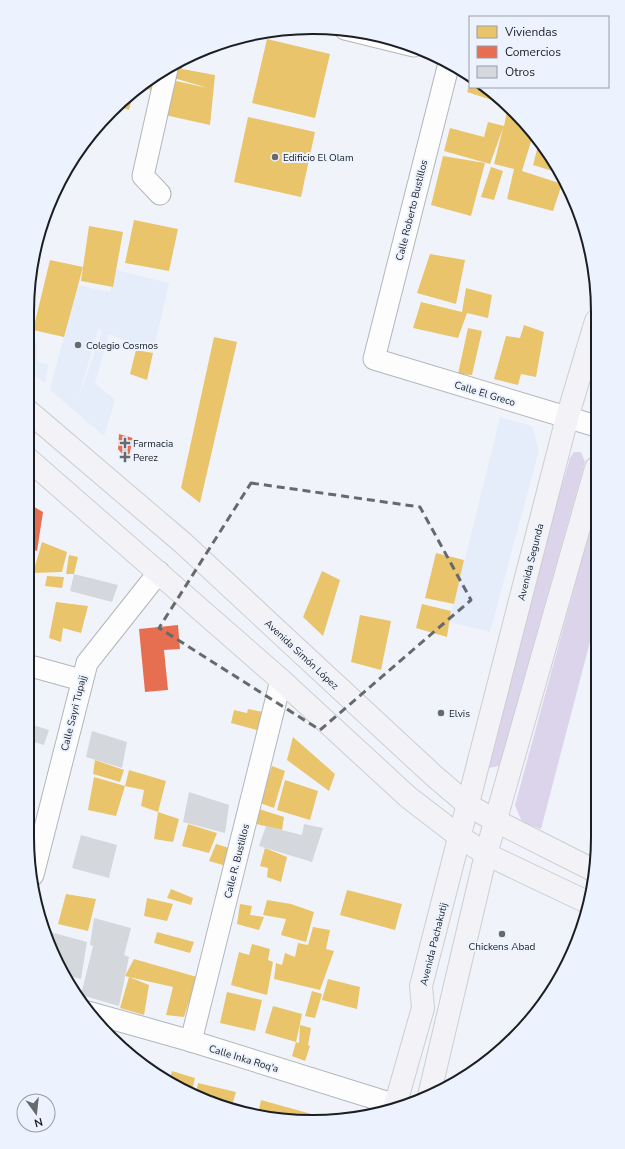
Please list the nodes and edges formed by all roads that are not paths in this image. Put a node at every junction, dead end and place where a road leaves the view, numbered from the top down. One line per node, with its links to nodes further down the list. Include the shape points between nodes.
1 (448, 69): 5 (street, Calle Roberto Bustillos)
2 (165, 76): 3 (street, via 143,176)
3 (160, 194)
4 (591, 338): 7 (main road, Avenida Segunda)
5 (374, 359): 7 (street, Calle El Greco)
6 (34, 415): 15 (main road, Avenida Simón López, via 183,543)
7 (567, 418): 8 (street, Calle El Greco); 15 (main road, Avenida Segunda)
8 (591, 425)
9 (34, 464): 11 (main road)
10 (591, 486): 16 (main road)
11 (159, 572): 13 (street, Calle Sayri Tupajj, via 87,663); 14 (main road)
12 (34, 667): 13 (street)
13 (81, 680): 19 (street, Calle Sayri Tupajj)
14 (281, 680): 17 (main road, via 408,798); 23 (street, Calle R. Bustillos)
15 (468, 805): 16 (main road, Avenida Simón López); 17 (main road, Avenida Pachakutij)
16 (496, 821): 18 (main road); 20 (main road, Avenida Simón López)
17 (460, 837): 18 (main road); 25 (main road, Avenida Pachakutij, via 421,986 423,1008)
18 (486, 854): 21 (main road); 24 (main road)
19 (36, 865)
20 (589, 868)
21 (584, 900)
22 (99, 1015): 23 (street, Calle Inka Roq'a)
23 (190, 1041): 26 (street, Calle Inka Roq'a)
24 (431, 1088)
25 (397, 1102)
26 (390, 1104)

